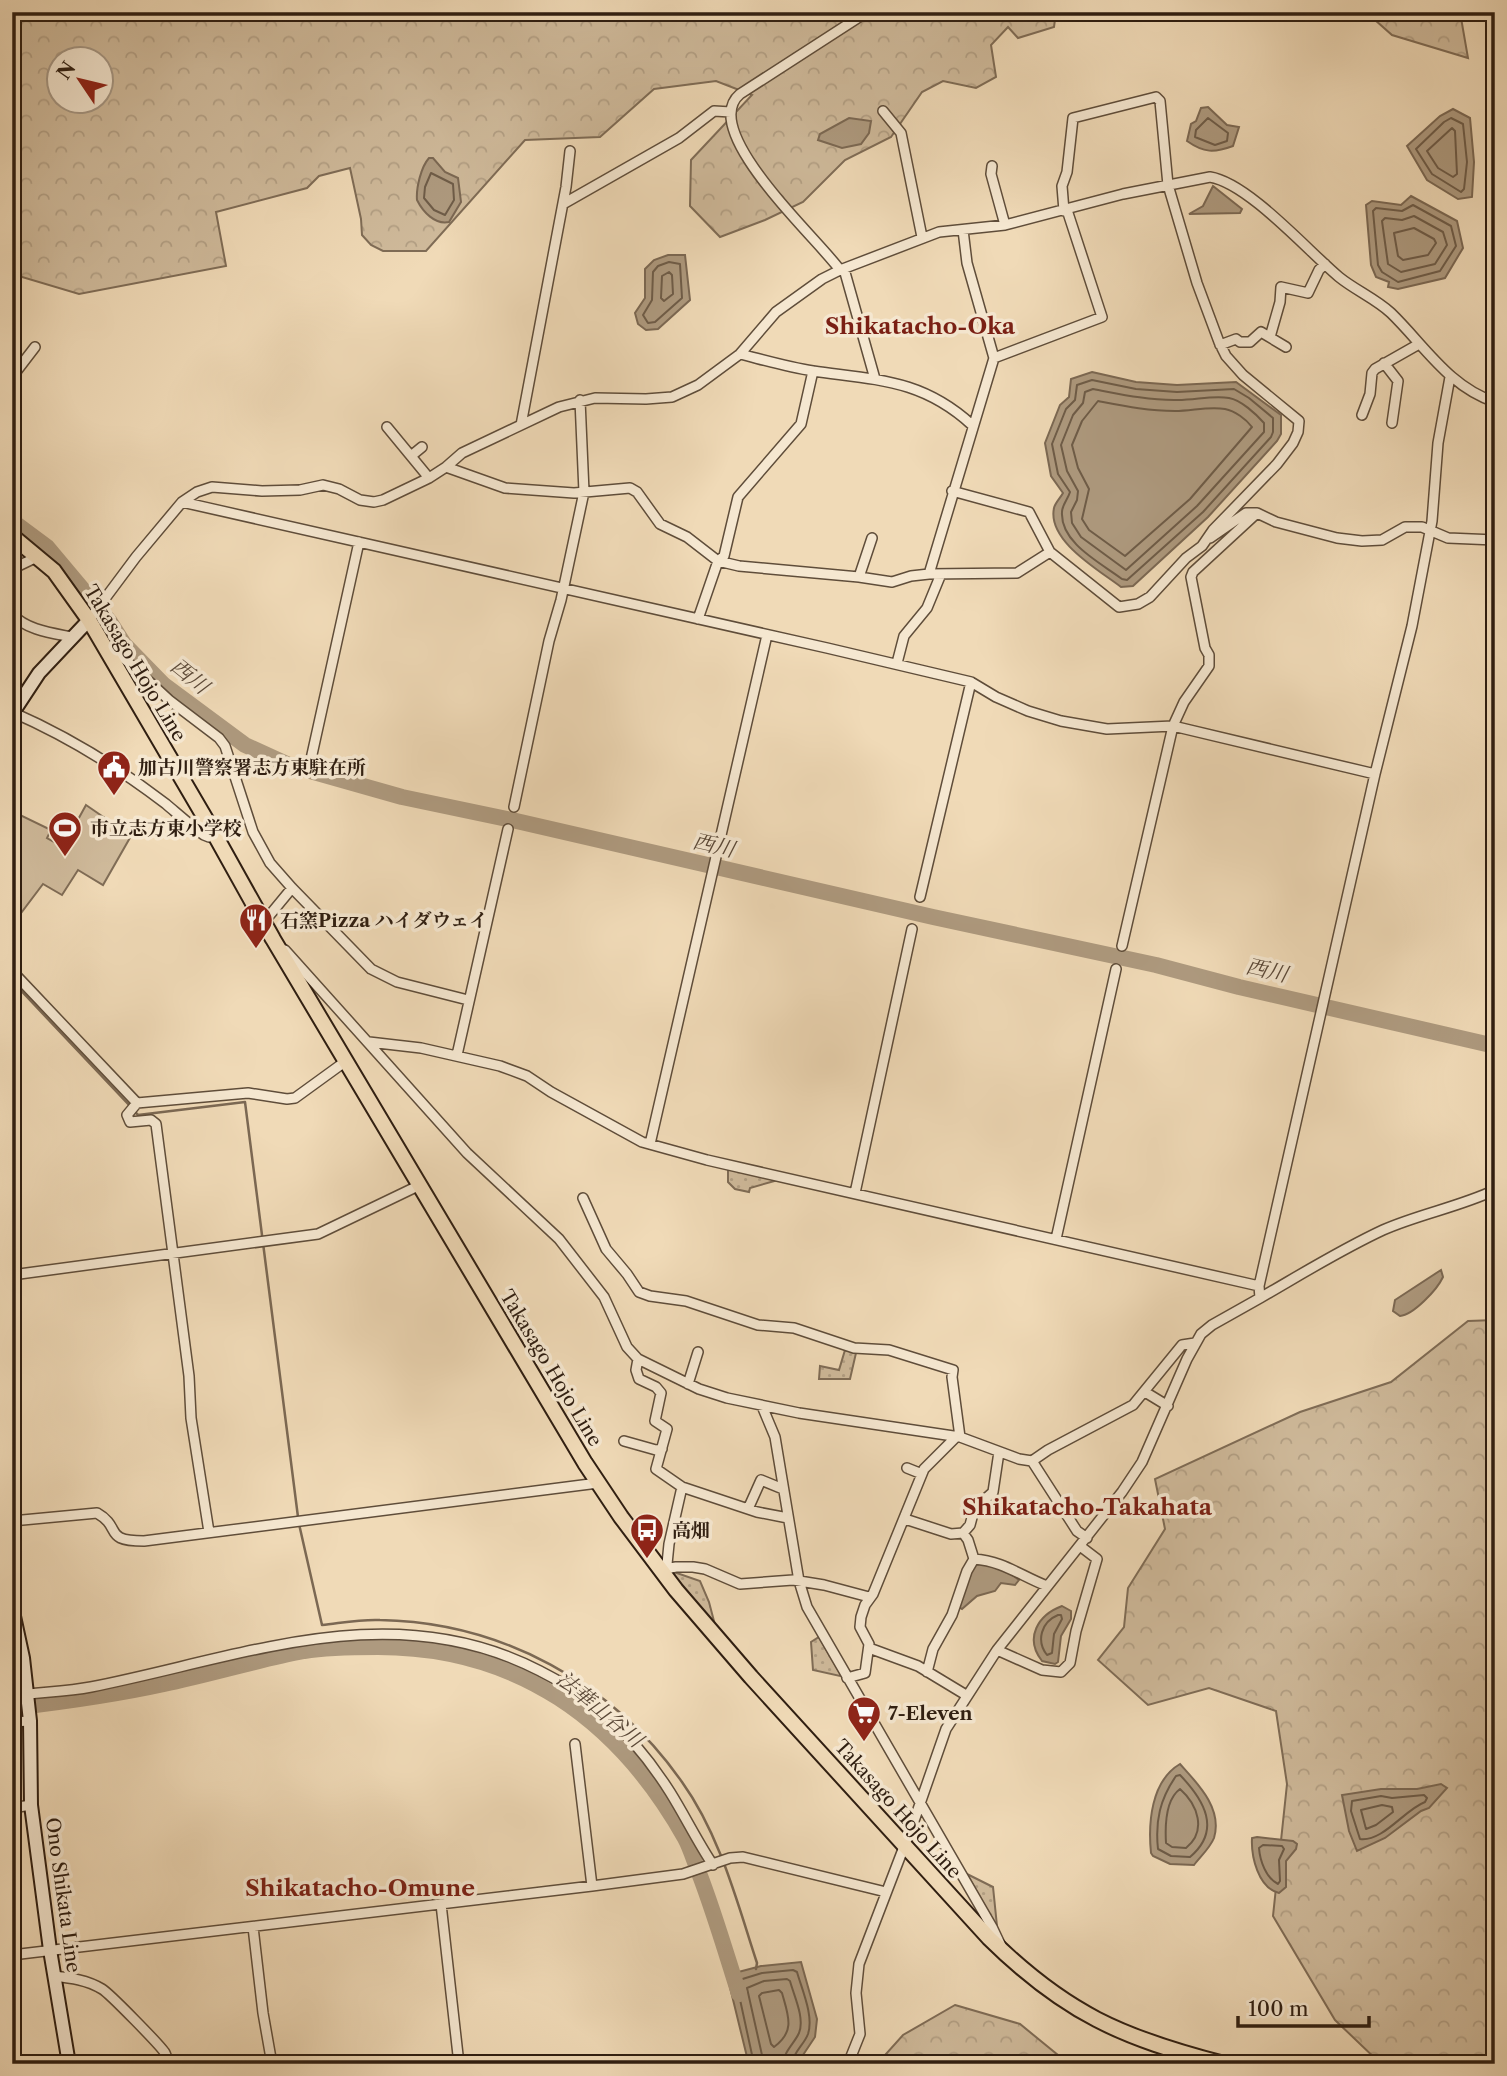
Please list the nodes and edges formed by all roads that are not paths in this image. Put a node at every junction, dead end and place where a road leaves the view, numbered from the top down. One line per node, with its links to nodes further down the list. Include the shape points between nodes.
1 (867, 12): 3 (street, via 740,94)
2 (883, 111): 11 (street, via 901,133)
3 (731, 112): 7 (street, via 714,111 679,138); 13 (street, via 733,132 746,159)
4 (570, 151): 7 (street)
5 (992, 166): 9 (street)
6 (1168, 185): 8 (street); 8 (street, via 1160,101 1156,97 1124,103 1073,118 1068,172 1062,186); 12 (street, via 1210,177 1234,185); 16 (street)
7 (563, 204): 30 (street)
8 (1065, 211): 9 (street); 20 (street, via 1102,317)
9 (1005, 225): 10 (street)
10 (963, 230): 11 (street); 20 (street, via 967,263)
11 (922, 237): 13 (street)
12 (1325, 264): 14 (street, via 1308,293 1281,287); 15 (street, via 1389,312)
13 (842, 269): 19 (street, via 776,312); 25 (street)
14 (1270, 337): 16 (street, via 1258,332 1250,342 1236,339); 18 (street)
15 (1419, 344): 21 (street); 24 (street)
16 (1220, 345): 44 (street, via 1243,375 1299,421 1293,443)
17 (35, 347): 23 (street)
18 (1286, 347)
19 (740, 354): 22 (street); 26 (street, via 698,386 672,397)
20 (994, 358): 31 (street)
21 (1384, 363): 28 (street, via 1372,373); 29 (street, via 1398,381)
22 (813, 371): 25 (street); 49 (street, via 801,424 738,497 724,556)
23 (12, 377)
24 (1450, 377): 27 (street); 41 (street)
25 (875, 379): 31 (street, via 917,389)
26 (580, 400): 30 (street); 38 (street)
27 (1495, 402)
28 (1362, 415)
29 (1392, 423)
30 (521, 425): 35 (street, via 462,453)
31 (972, 425): 37 (street)
32 (387, 427): 34 (street)
33 (422, 447): 34 (street)
34 (411, 456): 36 (street)
35 (446, 467): 36 (street); 38 (street, via 505,488)
36 (429, 478): 39 (street, via 374,502 323,485 262,491 212,487)
37 (952, 491): 47 (street, via 1029,512); 51 (street)
38 (584, 492): 49 (street, via 623,488 637,492 660,524 687,537); 54 (street)
39 (182, 502): 46 (street); 56 (street)
40 (1257, 513): 41 (street, via 1276,522 1362,541 1382,540 1405,527); 44 (street, via 1246,513); 64 (street, via 1191,577 1209,666)
41 (1430, 529): 45 (street, via 1447,538); 66 (street, via 1412,626)
42 (12, 536): 48 (main road, Takasago Hojo Line)
43 (872, 538): 53 (street)
44 (1207, 540): 47 (street, via 1150,597 1128,607 1110,601)
45 (1495, 540)
46 (359, 542): 54 (street); 65 (street)
47 (1050, 552): 52 (street, via 1017,573)
48 (39, 556): 50 (street); 56 (main road, Takasago Hojo Line)
49 (718, 561): 53 (street); 57 (street)
50 (12, 569)
51 (929, 574): 52 (street); 53 (street, via 892,582)
52 (942, 574): 61 (street, via 927,608 904,636)
53 (859, 576)
54 (562, 588): 57 (street); 67 (street)
55 (12, 614): 59 (street, via 19,622)
56 (92, 617): 59 (main road); 60 (main road, Takasago Hojo Line)
57 (698, 619): 58 (street)
58 (767, 635): 61 (street); 83 (street)
59 (72, 637): 63 (main road, via 39,673)
60 (110, 656): 69 (main road, Takasago Hojo Line); 70 (street, via 117,652 219,738 253,832 270,863)
61 (897, 663): 62 (street)
62 (971, 682): 64 (street, via 1028,711 1061,721 1107,729); 71 (street)
63 (13, 713): 69 (street, via 93,755 204,835)
64 (1173, 726): 66 (street); 75 (street)
65 (311, 759)
66 (1375, 774): 91 (street)
67 (514, 807)
68 (508, 829): 78 (street)
69 (215, 835): 72 (main road, Takasago Hojo Line)
70 (292, 888): 72 (street); 78 (street, via 371,969 397,982)
71 (920, 897)
72 (264, 922): 74 (main road, Takasago Hojo Line)
73 (912, 929): 86 (street)
74 (273, 939): 79 (street); 81 (main road, Takasago Hojo Line)
75 (1122, 946)
76 (1116, 970): 88 (street)
77 (12, 971): 82 (street)
78 (468, 1000): 80 (street)
79 (369, 1042): 80 (street); 95 (street, via 467,1153 559,1239 604,1297 627,1347)
80 (457, 1055): 83 (street, via 527,1076)
81 (346, 1061): 82 (street, via 295,1098 248,1093); 84 (main road, Takasago Hojo Line)
82 (137, 1103): 89 (street, via 127,1115 130,1122 151,1120 156,1124)
83 (650, 1144): 86 (street)
84 (420, 1185): 89 (street, via 318,1234); 107 (main road, Takasago Hojo Line)
85 (1495, 1190): 92 (street, via 1384,1230)
86 (855, 1193): 88 (street)
87 (583, 1198): 100 (street, via 606,1250 639,1292 675,1298 758,1325 794,1328 854,1348 889,1350 953,1370)
88 (1056, 1239): 91 (street)
89 (173, 1253): 90 (street); 114 (street)
90 (12, 1275)
91 (1259, 1286): 92 (street)
92 (1259, 1298): 93 (street, via 1212,1325)
93 (1195, 1343): 97 (street, via 1182,1345); 99 (street)
94 (698, 1352): 96 (street)
95 (638, 1359): 96 (street); 102 (street, via 639,1380 661,1393 655,1421 667,1429)
96 (688, 1384): 98 (street)
97 (1145, 1392): 99 (street); 104 (street, via 1133,1405)
98 (762, 1406): 100 (street); 109 (street, via 775,1437)
99 (1168, 1406): 116 (street, via 1142,1462)
100 (958, 1437): 103 (street); 106 (street)
101 (624, 1441): 102 (street)
102 (662, 1449): 108 (street, via 656,1469)
103 (999, 1452): 104 (street); 115 (street, via 993,1492 984,1500 984,1509 974,1510)
104 (1032, 1461): 116 (street)
105 (907, 1468): 106 (street)
106 (922, 1475): 112 (street)
107 (598, 1483): 114 (street); 118 (main road, Takasago Hojo Line)
108 (682, 1487): 110 (street); 118 (street, via 667,1564)
109 (783, 1489): 110 (street, via 761,1480); 111 (street)
110 (748, 1509): 111 (street)
111 (788, 1518): 119 (street)
112 (905, 1519): 115 (street, via 951,1534); 121 (street)
113 (12, 1521): 114 (street, via 97,1513 123,1541)
114 (209, 1532)
115 (963, 1533): 117 (street)
116 (1083, 1542): 120 (street); 125 (street, via 1097,1559 1070,1663 1061,1672 1042,1670)
117 (974, 1559): 120 (street, via 999,1563); 126 (street)
118 (660, 1570): 119 (street, via 705,1569 740,1584); 137 (main road, Takasago Hojo Line)
119 (799, 1581): 121 (street); 127 (street, via 807,1607)
120 (1047, 1586): 125 (street)
121 (869, 1597): 124 (street, via 860,1627)
122 (12, 1606): 123 (main road, Ono Shikata Line)
123 (15, 1630): 128 (main road, Ono Shikata Line)
124 (869, 1648): 126 (street); 127 (street, via 865,1673)
125 (997, 1650): 129 (street)
126 (927, 1672): 129 (street)
127 (847, 1678): 134 (street)
128 (26, 1694): 130 (street); 131 (main road, Ono Shikata Line); 138 (street, via 88,1688 312,1638 405,1634 485,1647 563,1683 601,1709 646,1757)
129 (966, 1695): 134 (street, via 946,1729)
130 (12, 1696)
131 (30, 1721): 132 (street); 135 (main road, Ono Shikata Line)
132 (12, 1722)
133 (575, 1744): 139 (street)
134 (920, 1804): 137 (street); 144 (street)
135 (31, 1805): 136 (street); 143 (main road, Ono Shikata Line)
136 (12, 1808)
137 (905, 1845): 140 (street); 144 (main road, Takasago Hojo Line)
138 (715, 1864): 139 (street, via 683,1874); 140 (street, via 743,1857)
139 (593, 1886): 141 (street)
140 (886, 1892): 151 (street, via 856,1973 860,2034)
141 (441, 1904): 142 (street); 150 (street)
142 (253, 1927): 143 (street); 149 (street)
143 (50, 1950): 145 (street); 146 (main road, Ono Shikata Line)
144 (1003, 1952): 152 (main road, Takasago Hojo Line, via 1058,1998 1098,2022 1164,2048)
145 (12, 1955)
146 (54, 1976): 147 (main road, Ono Shikata Line); 148 (street, via 76,1978 110,1994 165,2052)
147 (69, 2064)
148 (169, 2064)
149 (272, 2064)
150 (459, 2064)
151 (848, 2064)
152 (1224, 2064)

